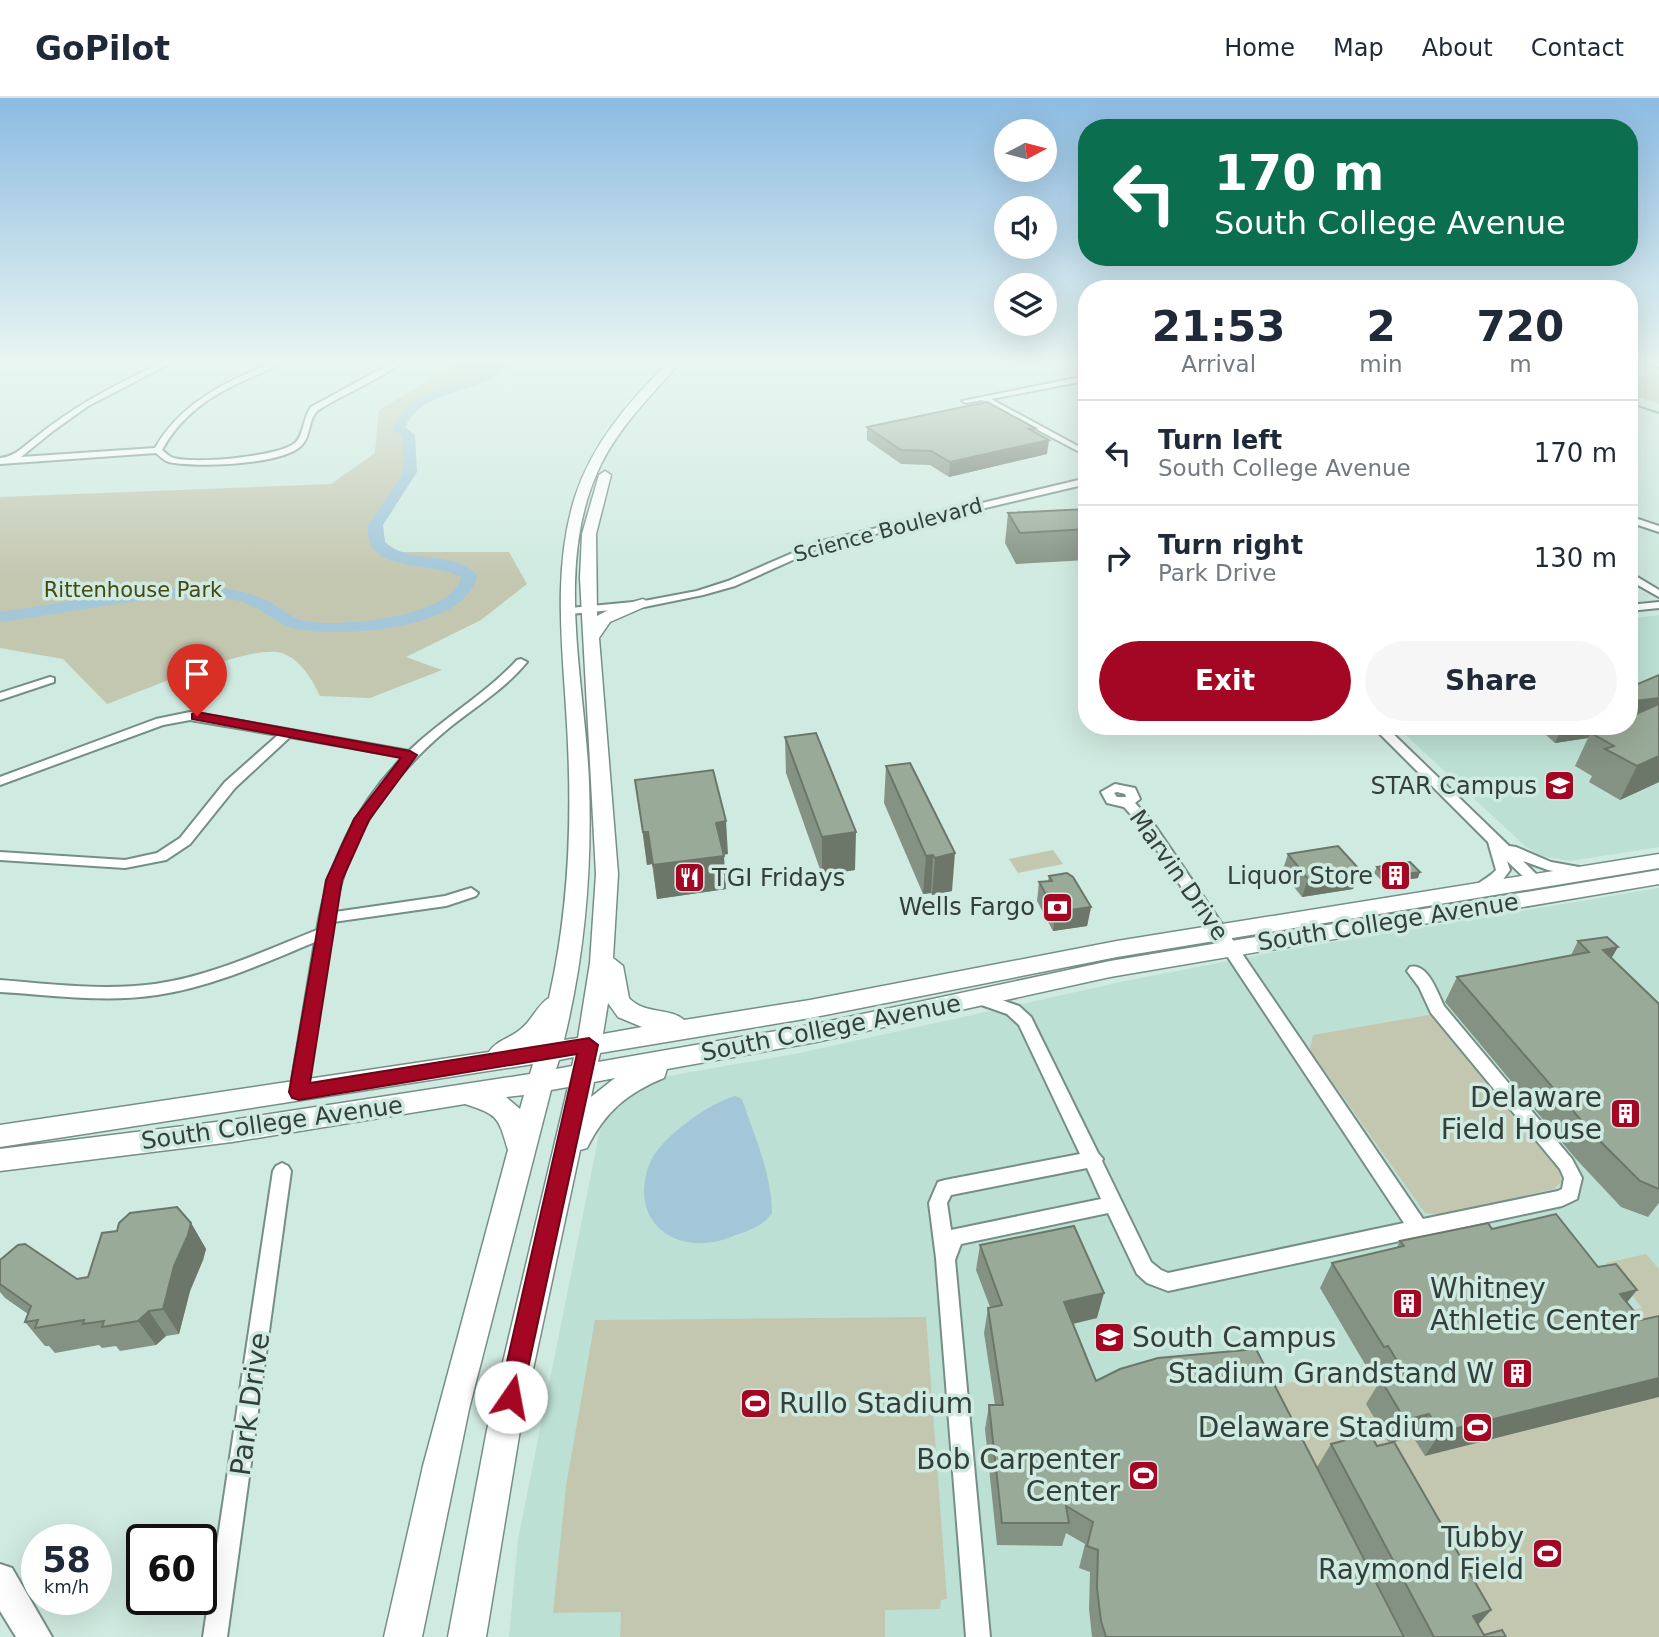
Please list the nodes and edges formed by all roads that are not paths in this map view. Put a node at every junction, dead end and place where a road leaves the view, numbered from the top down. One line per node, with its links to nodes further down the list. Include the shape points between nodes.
1 (42, 435): 9 (street)
2 (167, 435): 8 (street)
3 (303, 435): 8 (street, via 287,451 248,459 181,461 168,459)
4 (613, 435): 20 (main road, via 590,474 578,509 572,541)
5 (625, 435): 14 (main road, via 593,513)
6 (1052, 435): 7 (street)
7 (1078, 449)
8 (159, 450): 9 (street)
9 (13, 460): 10 (street)
10 (0, 461)
11 (1078, 483): 17 (street, Science Boulevard, via 821,544 718,588)
12 (1638, 522): 13 (street)
13 (1659, 529)
14 (587, 578): 17 (main road, via 592,594 599,598); 20 (main road)
15 (1638, 581): 16 (street)
16 (1659, 594)
17 (643, 604): 20 (street, Science Boulevard); 21 (main road, via 605,616)
18 (1659, 604): 19 (street)
19 (1638, 607)
20 (579, 611): 21 (main road); 43 (main road, via 580,845 575,920)
21 (589, 642): 38 (main road)
22 (521, 662): 27 (street)
23 (50, 680): 24 (street)
24 (0, 697)
25 (289, 733): 27 (street); 28 (street, via 181,716); 31 (street, via 230,785 178,848 161,857 125,864)
26 (1387, 735): 30 (street)
27 (410, 755): 39 (street, via 353,834 334,880)
28 (0, 781)
29 (1128, 802): 40 (street, Marvin Drive)
30 (1495, 841): 33 (street, via 1538,863); 35 (street); 36 (street, via 1503,870 1496,881)
31 (0, 856)
32 (1659, 861): 33 (main road, South College Avenue)
33 (1589, 872): 35 (main road, South College Avenue)
34 (1659, 877): 40 (main road, South College Avenue)
35 (1536, 881): 36 (main road, South College Avenue)
36 (1476, 890): 40 (main road, South College Avenue)
37 (471, 893): 39 (street)
38 (607, 920): 45 (main road, via 611,991 617,1002 648,1021); 46 (main road)
39 (324, 926): 42 (street, via 205,978 157,990 113,993); 52 (street)
40 (1225, 940): 44 (main road, South College Avenue); 45 (main road, South College Avenue, via 1083,955 884,997); 62 (street, Marvin Drive)
41 (1415, 971): 62 (street, via 1433,1003 1566,1164 1574,1186 1562,1198)
42 (0, 986)
43 (563, 986): 47 (main road); 49 (main road, via 539,1030 529,1038 514,1048)
44 (979, 998): 48 (main road, South College Avenue); 57 (street, via 1013,1010 1025,1021)
45 (701, 1027): 46 (main road, South College Avenue)
46 (589, 1045): 47 (main road, South College Avenue); 50 (main road)
47 (549, 1052): 49 (main road, South College Avenue); 51 (main road)
48 (699, 1055): 50 (main road, South College Avenue); 60 (main road, via 629,1081 611,1093 587,1120)
49 (459, 1066): 52 (main road, South College Avenue)
50 (583, 1074): 51 (main road, South College Avenue); 60 (main road)
51 (540, 1082): 53 (main road, South College Avenue); 55 (main road)
52 (299, 1092): 54 (main road, South College Avenue)
53 (462, 1094): 55 (main road, via 488,1100 510,1113); 56 (main road, South College Avenue, via 232,1131)
54 (0, 1136)
55 (521, 1151): 67 (main road, via 443,1447)
56 (13, 1158): 58 (main road, South College Avenue)
57 (1094, 1159): 61 (street); 63 (street, via 945,1188 939,1203)
58 (0, 1166)
59 (282, 1171): 66 (street, Park Drive)
60 (558, 1185): 68 (main road, via 486,1516)
61 (1115, 1204): 62 (street, via 1144,1268 1154,1278 1168,1282); 63 (street, via 954,1237)
62 (1418, 1228)
63 (945, 1260): 69 (street)
64 (0, 1580): 65 (street)
65 (35, 1637)
66 (215, 1637)
67 (403, 1637)
68 (467, 1637)
69 (978, 1637)

